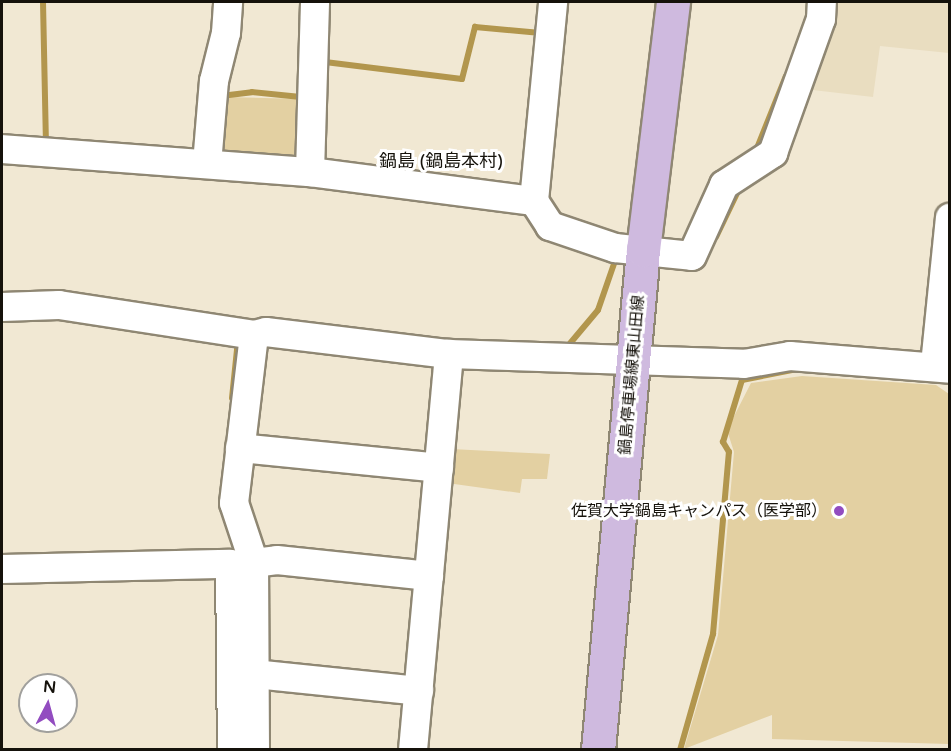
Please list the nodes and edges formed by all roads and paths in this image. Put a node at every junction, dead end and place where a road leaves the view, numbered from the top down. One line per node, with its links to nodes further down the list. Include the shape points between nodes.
1 (228, 2): 7 (street, via 226,33 214,81)
2 (315, 2): 8 (street)
3 (553, 2): 9 (street)
4 (673, 2): 12 (main road, 鍋島停車場線東山田線)
5 (822, 2): 12 (street, via 821,19 773,153 724,185 692,256)
6 (2, 149): 7 (street)
7 (207, 164): 8 (street)
8 (310, 172): 9 (street)
9 (534, 201): 12 (street, via 550,226 615,248)
10 (950, 218): 11 (street)
11 (948, 248): 17 (street)
12 (643, 250): 16 (main road, 鍋島停車場線東山田線)
13 (2, 307): 14 (street, via 59,305)
14 (244, 333): 15 (street, via 266,332); 18 (street)
15 (449, 354): 16 (street); 19 (street)
16 (634, 358): 17 (street, via 744,364 790,356); 28 (main road, 鍋島停車場線東山田線)
17 (942, 367)
18 (240, 448): 19 (street); 20 (street, via 234,503)
19 (439, 468): 22 (street)
20 (254, 563): 22 (street, via 277,560); 23 (street)
21 (2, 569): 25 (street, via 230,564)
22 (429, 576): 24 (street)
23 (255, 674): 24 (street); 26 (street)
24 (419, 691): 27 (street)
25 (232, 750)
26 (255, 750)
27 (413, 750)
28 (598, 750)

